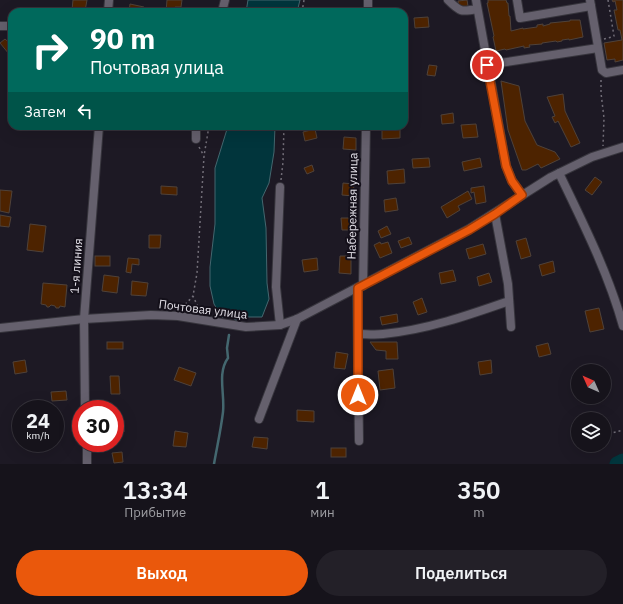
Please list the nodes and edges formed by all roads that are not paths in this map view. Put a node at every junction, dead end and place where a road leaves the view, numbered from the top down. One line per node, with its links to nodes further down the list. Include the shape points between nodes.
1 (448, 0): 5 (street, via 462,12)
2 (476, 0): 5 (street)
3 (517, 0): 4 (street, via 520,18)
4 (590, 3): 6 (street)
5 (478, 10): 7 (street)
6 (597, 44): 7 (street); 8 (street, via 602,70 606,73)
7 (487, 65): 16 (street, via 506,166)
8 (623, 70)
9 (99, 130): 20 (street, 1-я линия)
10 (196, 130): 12 (street)
11 (366, 130): 18 (street, Набережная улица)
12 (196, 139)
13 (623, 147): 14 (street, Почтовая улица, via 602,153)
14 (559, 173): 16 (street, Почтовая улица); 23 (street, via 596,252)
15 (280, 187): 22 (street, via 276,287)
16 (522, 195): 17 (street, Почтовая улица)
17 (495, 214): 18 (street, Почтовая улица); 19 (street)
18 (360, 287): 21 (street, Почтовая улица); 26 (street, Набережная улица)
19 (510, 301): 24 (street); 26 (street, via 407,331)
20 (84, 319): 22 (street, Почтовая улица, via 151,315 178,316 246,327); 25 (street, Почтовая улица); 27 (street, 1-я линия)
21 (297, 319): 22 (street, Почтовая улица); 28 (street)
22 (280, 324)
23 (623, 326)
24 (511, 327)
25 (0, 328)
26 (358, 334): 29 (street, Набережная улица)
27 (85, 400)
28 (259, 419)
29 (359, 442)
30 (87, 452): 31 (street)
31 (87, 464)

